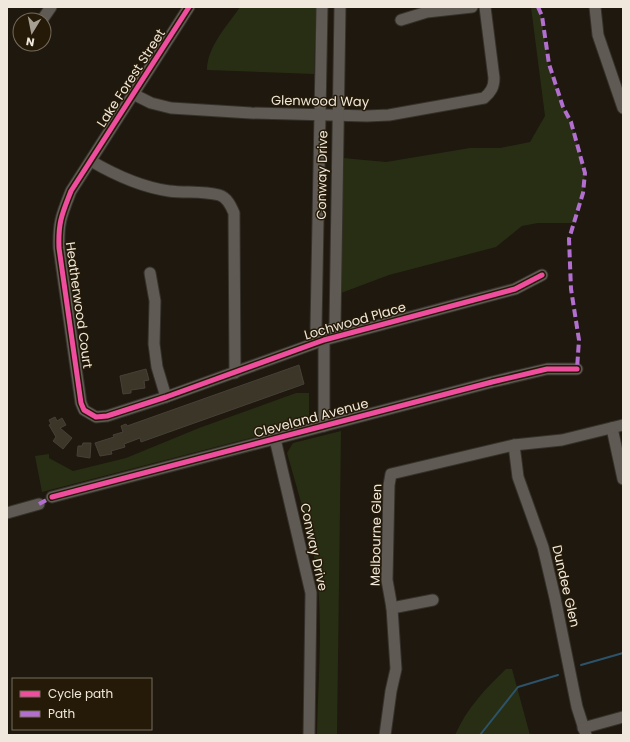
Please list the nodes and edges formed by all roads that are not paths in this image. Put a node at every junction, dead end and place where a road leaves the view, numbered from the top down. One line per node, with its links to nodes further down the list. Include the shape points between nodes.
1 (189, 7): 8 (street, Lake Forest Street)
2 (322, 7): 10 (street, Conway Drive)
3 (340, 7): 11 (street, Conway Drive)
4 (472, 7): 7 (street, via 427,12)
5 (485, 7): 11 (street, Glenwood Way, via 494,86 484,98 390,115)
6 (595, 7): 9 (street, via 598,35)
7 (401, 20)
8 (133, 94): 10 (street, Glenwood Way, via 151,103 171,108); 12 (street, Lake Forest Street)
9 (622, 105)
10 (320, 116): 11 (street, Glenwood Way); 15 (street, Conway Drive, via 316,328)
11 (337, 116): 15 (street, Conway Drive, via 334,325)
12 (91, 161): 17 (street, via 143,185 169,191 220,195 230,204 234,213); 19 (street, Heatherwood Court, via 71,191 60,218 59,248 81,403 84,410 96,417)
13 (150, 273): 18 (street, via 155,301 154,344 157,367)
14 (542, 275): 15 (street, Lochwood Place, via 515,289)
15 (324, 340): 17 (street, Lochwood Place); 20 (street, Conway Drive)
16 (577, 369): 20 (street, Cleveland Avenue, via 547,369)
17 (235, 373): 18 (street, Lochwood Place)
18 (166, 397): 19 (street, Lochwood Place)
19 (107, 416)
20 (324, 426): 22 (street, Cleveland Avenue)
21 (618, 427): 23 (street, Melbourne Glen, via 562,440); 24 (street)
22 (275, 439): 25 (street, Cleveland Avenue); 32 (street, Conway Drive, via 311,593)
23 (514, 445): 29 (street, Melbourne Glen, via 391,474 387,580); 31 (street, Dundee Glen, via 518,477 543,547)
24 (623, 479)
25 (52, 497)
26 (38, 504): 27 (street)
27 (7, 513)
28 (433, 600): 29 (street)
29 (392, 608): 33 (street, Melbourne Glen, via 396,669)
30 (623, 717): 31 (street)
31 (584, 732)
32 (309, 735)
33 (386, 735)

